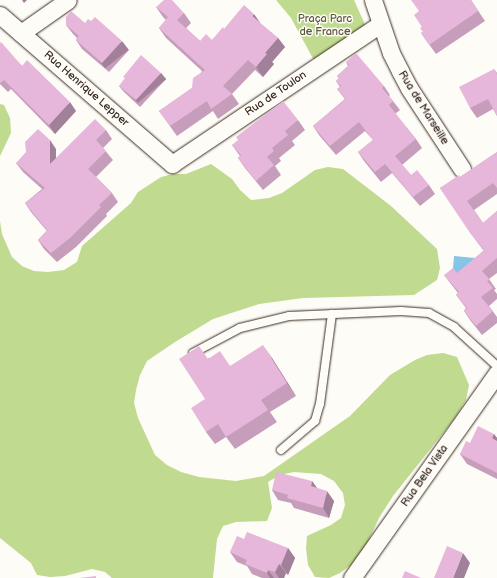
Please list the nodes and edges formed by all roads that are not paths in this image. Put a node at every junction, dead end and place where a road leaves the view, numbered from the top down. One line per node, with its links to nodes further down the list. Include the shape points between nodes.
1 (68, 0): 5 (street)
2 (373, 0): 4 (street, Rua de Marseille)
3 (0, 15): 5 (street, Rua Henrique Lepper)
4 (380, 24): 6 (street, Rua de Toulon); 7 (street, Rua de Marseille, via 409,88)
5 (21, 33): 6 (street, Rua Henrique Lepper)
6 (172, 164)
7 (462, 169)
8 (332, 314): 9 (lane, via 288,316 240,328); 10 (lane, via 401,311 429,313 454,327); 12 (lane, via 320,404 315,421)
9 (185, 358)
10 (497, 366)
11 (497, 373): 13 (street, Rua Bela Vista)
12 (281, 450)
13 (352, 578)

